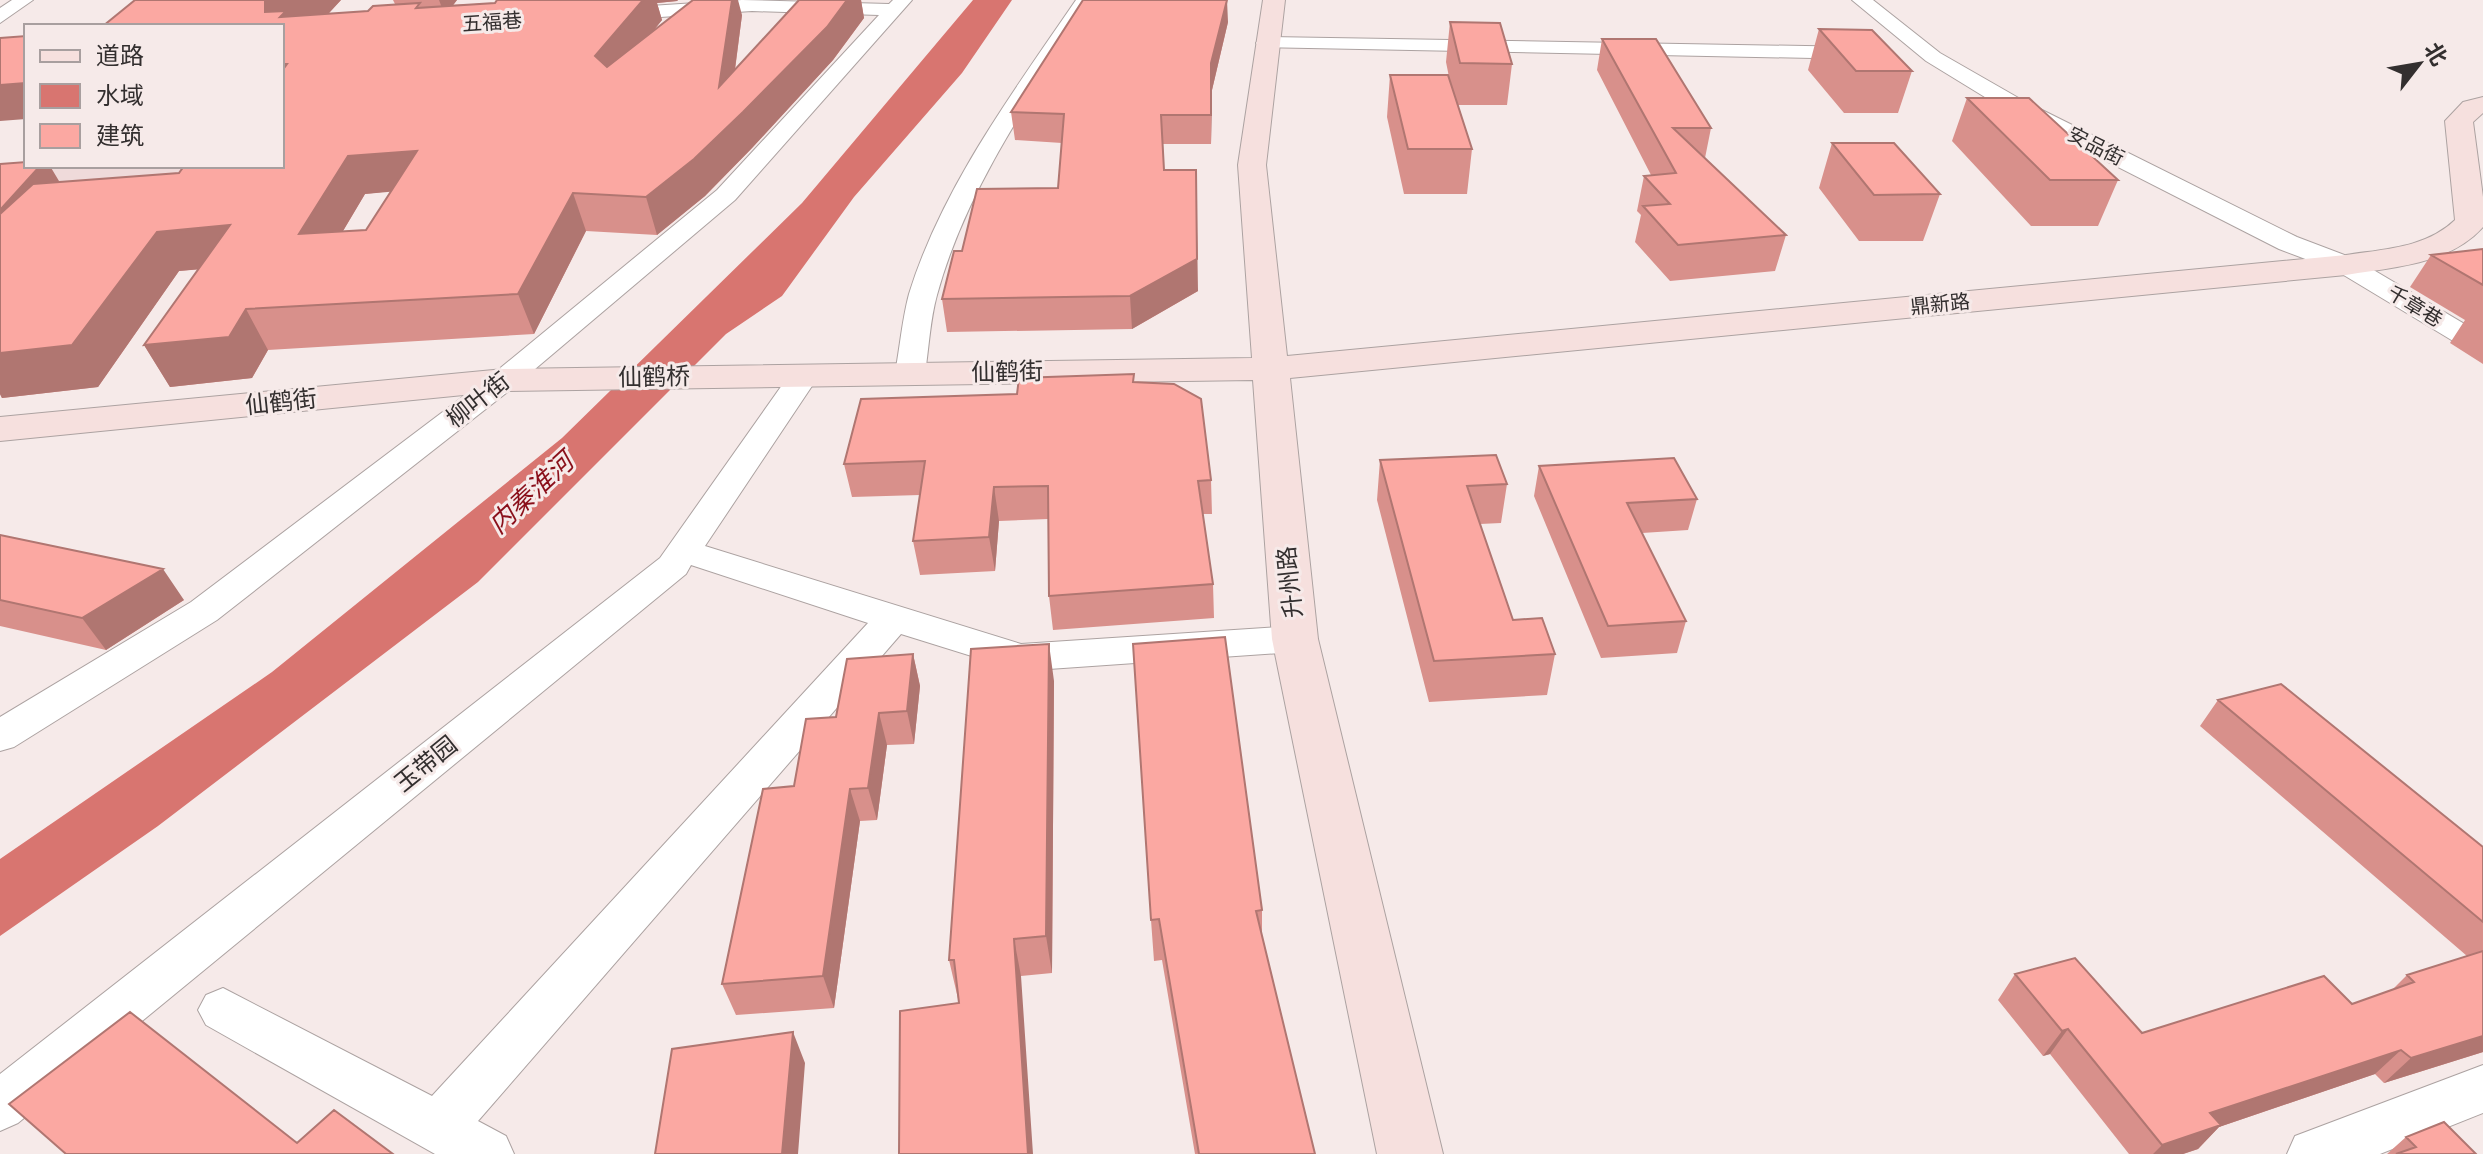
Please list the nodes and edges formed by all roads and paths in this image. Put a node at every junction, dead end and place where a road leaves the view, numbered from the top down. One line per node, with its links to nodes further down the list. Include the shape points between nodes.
1 (24, 0): 6 (street)
2 (1085, 0): 17 (street, via 1011,114 969,192 924,290)
3 (1274, 0): 8 (street, 升州路)
4 (1861, 0): 9 (street, 安品街)
5 (898, 5): 7 (street, 五福巷, via 752,5); 21 (street, 柳叶街, via 726,195)
6 (0, 17)
7 (284, 36)
8 (1266, 43): 9 (street, via 1822,55); 16 (street, 升州路, via 1252,165)
9 (1925, 51): 14 (street, 安品街, via 2014,105 2288,243)
10 (24, 53): 11 (street)
11 (0, 54)
12 (2483, 105): 13 (street, 鼎新路, via 2459,121)
13 (2477, 223): 14 (street, 鼎新路, via 2427,249)
14 (2346, 265): 15 (street, 千章巷); 16 (street, 鼎新路)
15 (2483, 347)
16 (1269, 369): 17 (street, 仙鹤街); 25 (street, 升州路)
17 (910, 373): 19 (street, 仙鹤街)
18 (746, 375): 19 (street, 仙鹤街); 20 (street, 仙鹤桥)
19 (803, 377): 23 (street, 玉带园)
20 (563, 379): 21 (street, 仙鹤街)
21 (504, 380): 22 (street, 仙鹤街); 26 (street, 柳叶街, via 204,611)
22 (0, 429)
23 (684, 551): 24 (street); 29 (street, 玉带园, via 673,566)
24 (894, 618): 25 (street, via 1020,658); 30 (street)
25 (1295, 639): 32 (street, 升州路)
26 (0, 736)
27 (223, 1010): 30 (street)
28 (2483, 1089): 33 (street)
29 (0, 1106)
30 (437, 1129): 31 (street)
31 (487, 1154)
32 (1410, 1154)
33 (2314, 1154)

